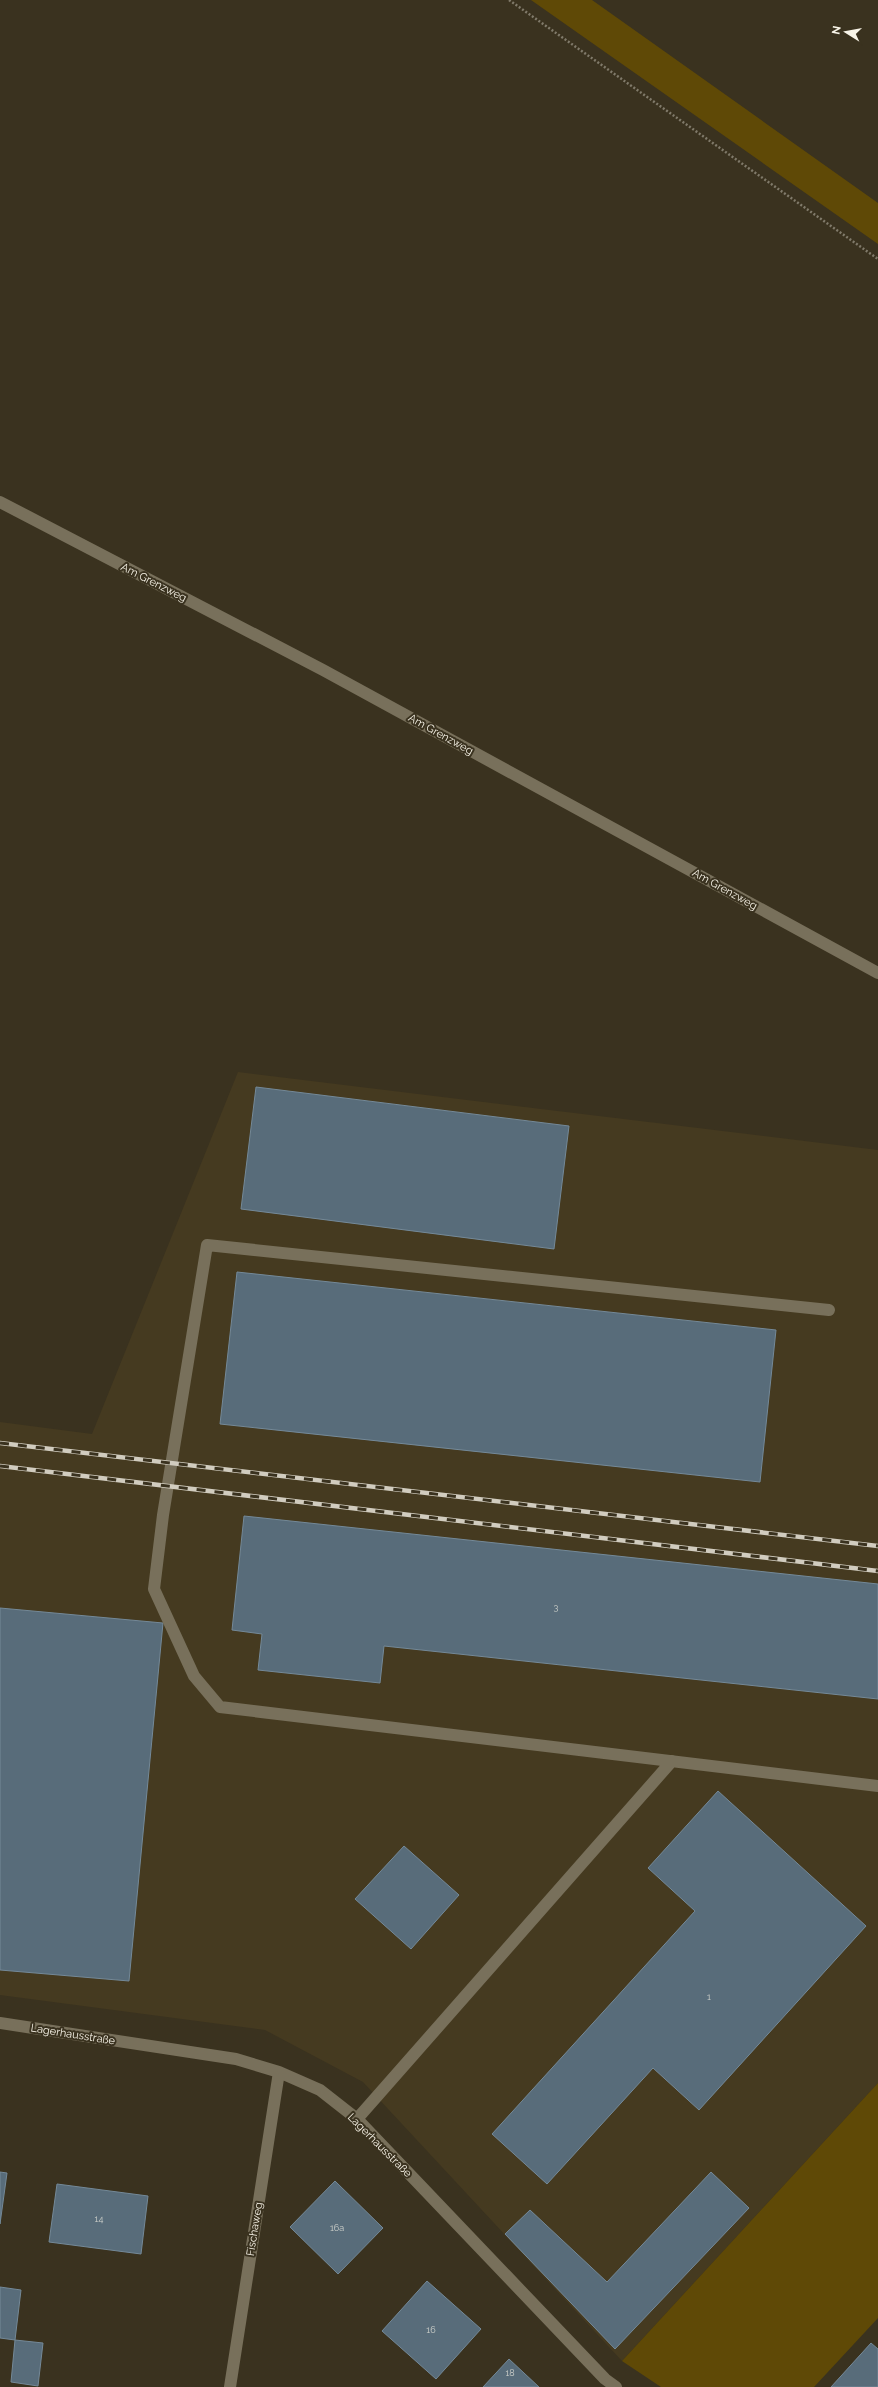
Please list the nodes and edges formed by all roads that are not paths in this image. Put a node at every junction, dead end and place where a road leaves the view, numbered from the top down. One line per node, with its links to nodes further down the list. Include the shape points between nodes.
1 (0, 502): 2 (street, Am Grenzweg, via 323,670)
2 (878, 973)
3 (828, 1310): 4 (street, via 207,1244 163,1514 154,1589 194,1676 220,1707)
4 (672, 1761): 5 (street); 8 (street)
5 (878, 1786)
6 (0, 2023): 7 (street, Lagerhausstraße, via 236,2059)
7 (278, 2072): 8 (street, Lagerhausstraße, via 320,2090); 9 (street, Fischaweg)
8 (357, 2119): 10 (street, Lagerhausstraße)
9 (230, 2387)
10 (616, 2387)

